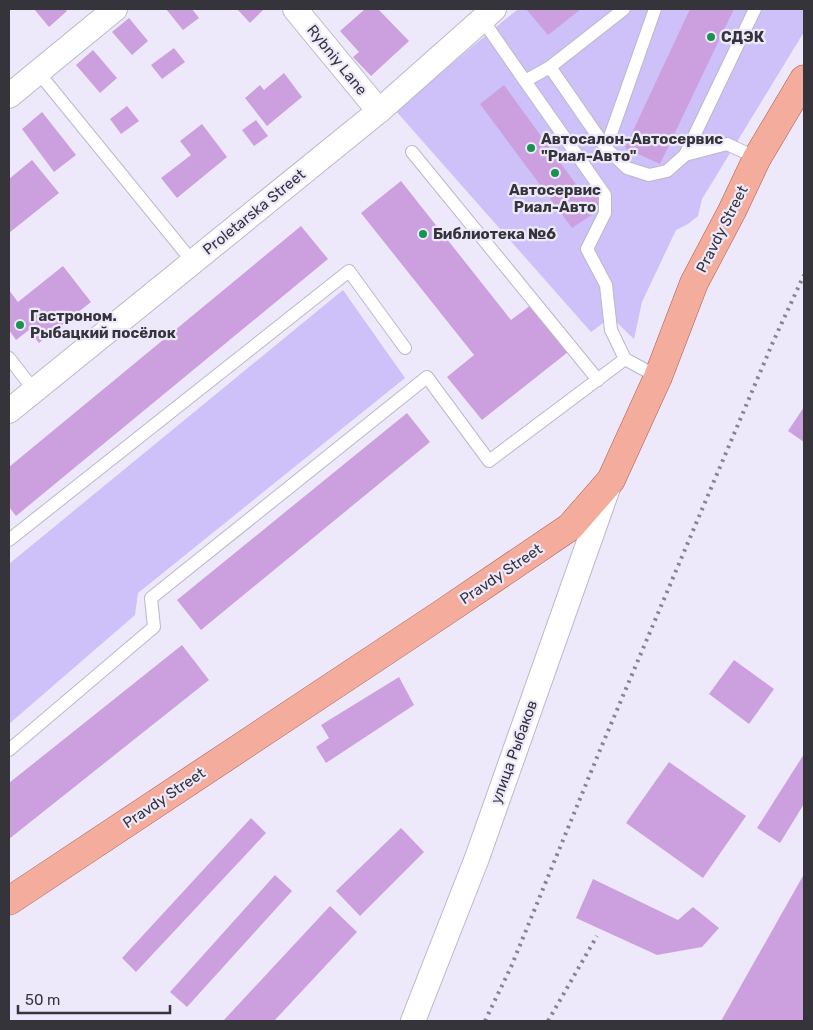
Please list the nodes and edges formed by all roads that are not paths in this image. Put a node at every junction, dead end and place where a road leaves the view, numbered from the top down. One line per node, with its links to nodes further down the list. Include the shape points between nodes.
1 (115, 9): 8 (street)
2 (295, 9): 12 (street, Rybniy Lane)
3 (624, 9): 7 (lane)
4 (655, 9): 13 (lane)
5 (755, 9): 15 (lane)
6 (488, 14): 10 (lane); 12 (street, Proletarska Street)
7 (550, 67): 10 (lane); 13 (lane)
8 (38, 72): 11 (street); 17 (lane)
9 (804, 79): 16 (main road, Pravdy Street)
10 (526, 81): 20 (lane, via 605,195 605,212 587,248 606,285 611,330)
11 (9, 96)
12 (379, 111): 17 (street, Proletarska Street)
13 (606, 148): 15 (lane, via 627,168 649,174 666,171)
14 (412, 152): 22 (lane)
15 (685, 155): 16 (lane, via 727,144)
16 (757, 158): 21 (main road, Pravdy Street, via 694,283)
17 (192, 261): 23 (street, Proletarska Street)
18 (405, 348): 26 (lane, via 349,271)
19 (9, 358): 23 (lane)
20 (625, 359): 21 (lane); 22 (lane)
21 (658, 377): 25 (main road, Pravdy Street)
22 (598, 380): 27 (lane, via 489,461 427,377 151,598 154,626)
23 (34, 390): 24 (street, Proletarska Street)
24 (9, 411)
25 (611, 480): 28 (main road, Pravdy Street, via 570,527); 29 (street, улица Рыбаков, via 477,858)
26 (9, 540)
27 (9, 750)
28 (9, 901)
29 (412, 1021)

